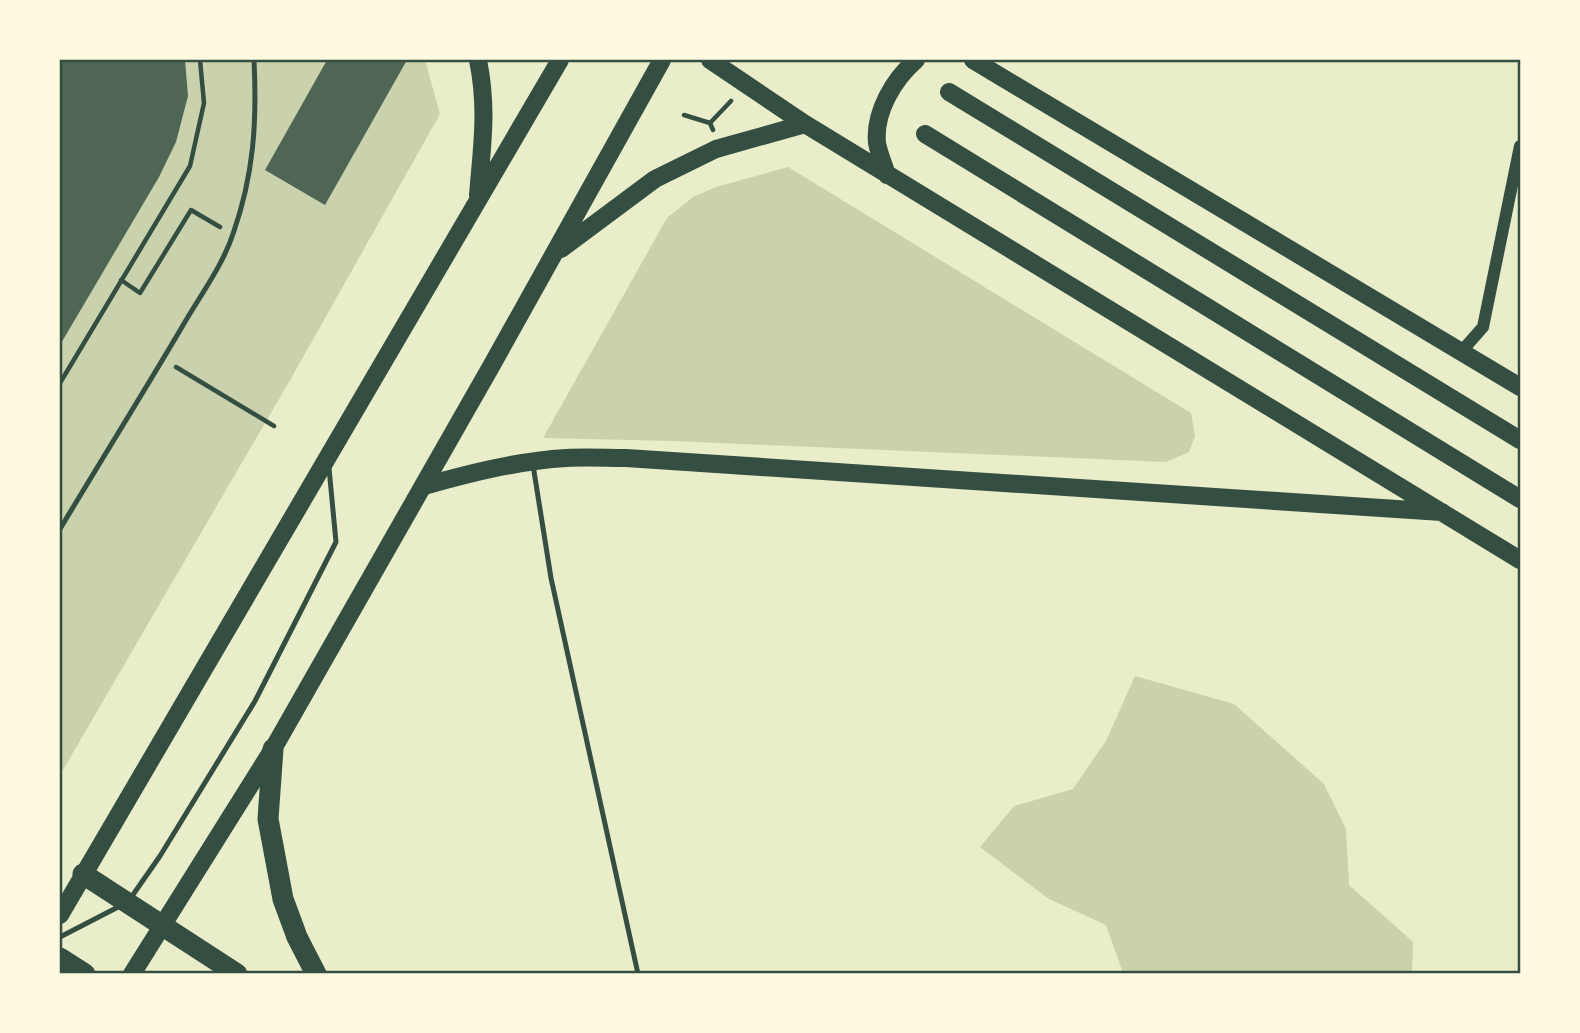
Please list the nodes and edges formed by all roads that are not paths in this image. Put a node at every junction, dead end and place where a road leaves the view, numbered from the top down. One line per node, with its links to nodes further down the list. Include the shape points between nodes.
1 (254, 60): 23 (lane, via 253,159 233,235)
2 (478, 60): 13 (main road, via 484,128)
3 (561, 60): 13 (main road)
4 (662, 60): 14 (main road)
5 (710, 60): 9 (main road)
6 (916, 60): 12 (main road, via 892,89 878,124 877,143)
7 (973, 60): 15 (main road)
8 (949, 92): 17 (main road)
9 (805, 124): 12 (main road); 14 (main road, via 716,149 655,179)
10 (925, 134): 21 (main road)
11 (1521, 146): 15 (street, via 1483,327)
12 (887, 175): 22 (main road)
13 (477, 202): 18 (main road)
14 (555, 253): 20 (main road)
15 (1461, 352): 16 (main road)
16 (1521, 387)
17 (1521, 439)
18 (327, 455): 26 (main road); 27 (lane, via 336,542 255,701)
19 (532, 462): 20 (main road); 22 (main road, via 626,458); 36 (lane, via 551,578)
20 (424, 486): 25 (main road)
21 (1521, 499)
22 (1442, 512): 24 (main road)
23 (60, 529)
24 (1521, 560)
25 (273, 748): 29 (main road); 35 (highway, via 268,819 283,899)
26 (83, 874): 27 (highway); 28 (main road)
27 (128, 902): 29 (highway); 30 (lane)
28 (60, 915)
29 (163, 925): 33 (main road); 34 (highway)
30 (60, 937)
31 (60, 958): 32 (highway)
32 (85, 974)
33 (132, 974)
34 (237, 974)
35 (316, 974)
36 (638, 974)

